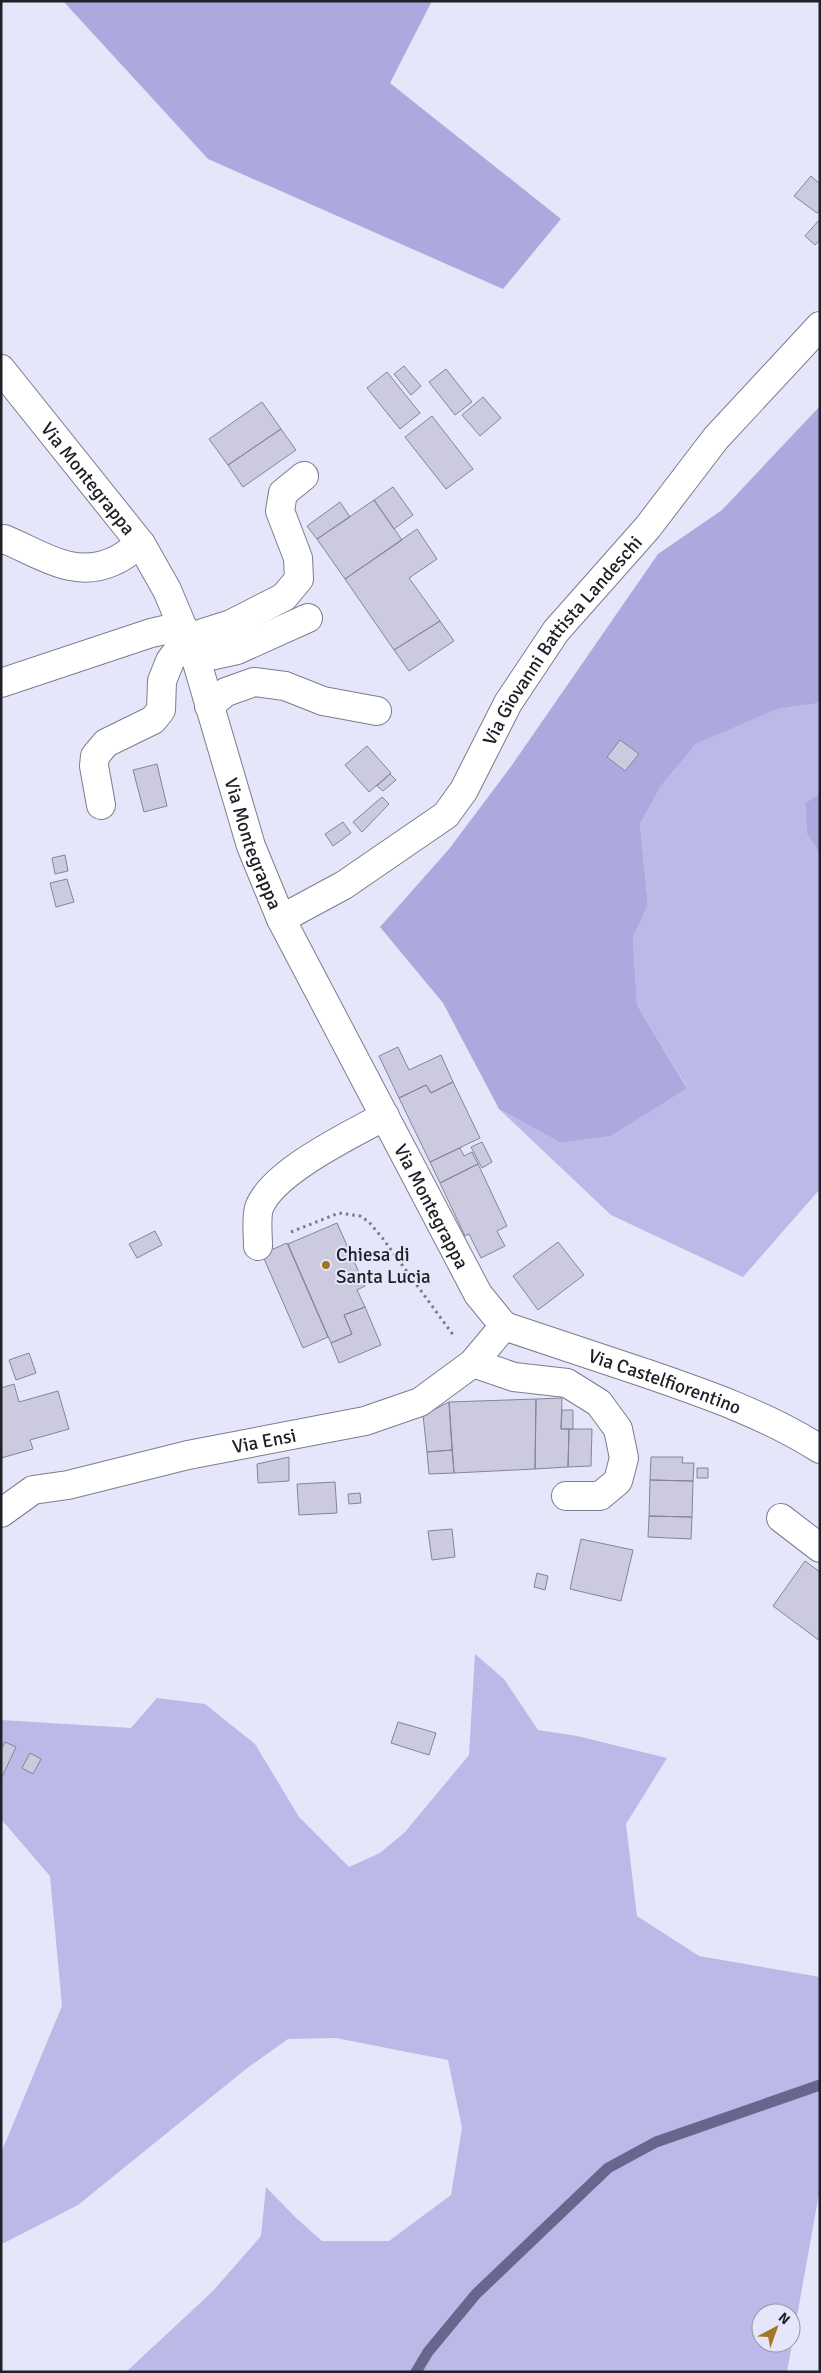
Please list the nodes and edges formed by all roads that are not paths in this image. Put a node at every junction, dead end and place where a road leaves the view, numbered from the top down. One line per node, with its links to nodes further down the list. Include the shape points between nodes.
1 (820, 326): 12 (street, Via Giovanni Battista Landeschi, via 716,438 648,527 556,632 508,703 464,790 446,815 344,885)
2 (1, 369): 5 (street, Via Montegrappa)
3 (304, 476): 7 (street, via 283,493 280,511 298,558 299,579 284,597)
4 (1, 540): 5 (street, via 70,568 91,569 115,561)
5 (141, 544): 7 (street, Via Montegrappa, via 167,590)
6 (308, 618): 7 (street, via 237,650)
7 (188, 641): 8 (street, via 151,633); 9 (street, Via Montegrappa); 11 (street, via 170,661 162,681 161,710 153,720 106,742 95,756)
8 (1, 683)
9 (209, 706): 10 (street, via 226,692 254,682 285,686 323,701); 12 (street, Via Montegrappa, via 251,846)
10 (377, 711)
11 (101, 805)
12 (281, 919): 13 (street, Via Montegrappa)
13 (385, 1116): 14 (street, via 333,1145 287,1175 268,1192 259,1209); 15 (street, Via Montegrappa, via 478,1294)
14 (258, 1246)
15 (504, 1326): 16 (street, Via Ensi); 17 (street, Via Castelfiorentino, via 692,1389 748,1411)
16 (473, 1363): 18 (street, Via Ensi, via 420,1402 365,1421 188,1455 76,1483); 20 (street, via 514,1377 567,1383 599,1403 618,1430 624,1458 618,1482 600,1496)
17 (820, 1449)
18 (33, 1490): 19 (street); 21 (street, Via Ensi)
19 (1, 1496)
20 (566, 1496)
21 (1, 1512)
22 (781, 1518): 23 (street)
23 (820, 1548)

